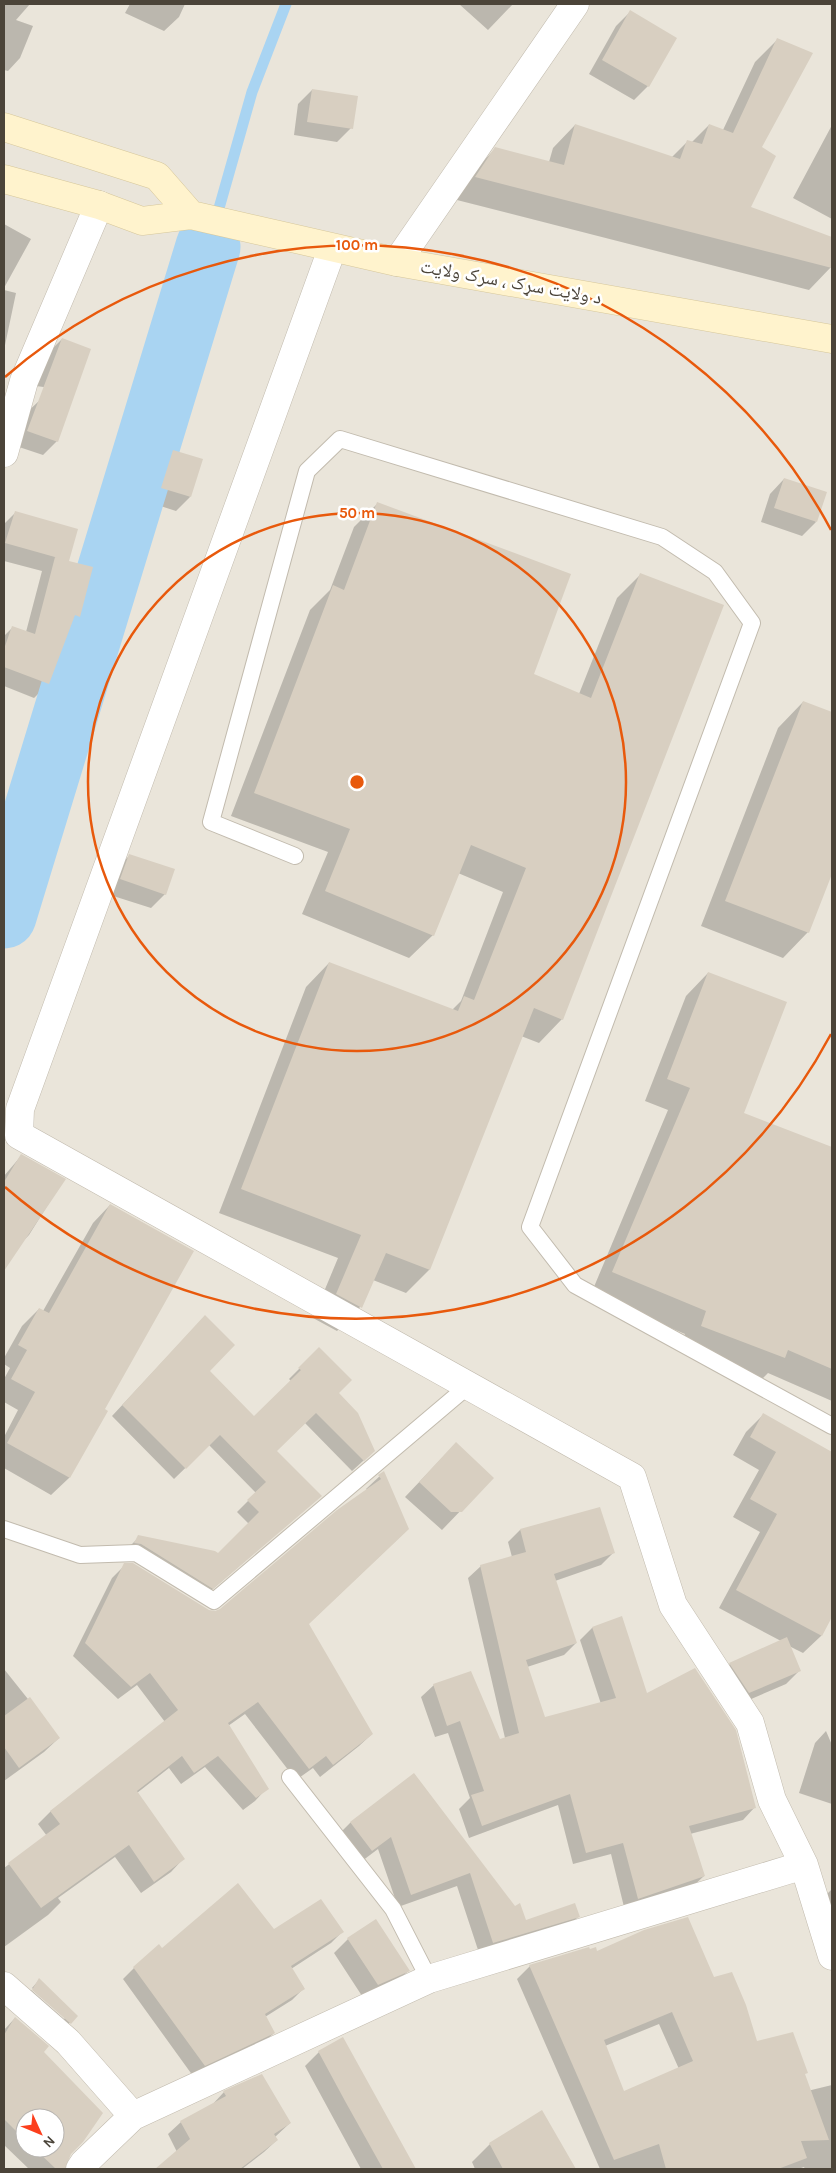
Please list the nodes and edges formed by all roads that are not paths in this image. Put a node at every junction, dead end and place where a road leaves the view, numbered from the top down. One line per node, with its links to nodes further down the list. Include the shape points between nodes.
1 (575, 4): 7 (street)
2 (4, 127): 5 (main road, via 157,176)
3 (4, 179): 4 (main road)
4 (99, 205): 5 (main road, via 142,221); 9 (street)
5 (191, 215): 6 (main road, د ولایت سړک ، سرک ولایت)
6 (332, 249): 7 (main road, د ولایت سړک ، سرک ولایت); 12 (street, via 20,1109 19,1135)
7 (397, 262): 8 (main road, د ولایت سړک ، سرک ولایت)
8 (832, 339)
9 (14, 379): 10 (street)
10 (4, 453)
11 (295, 856): 13 (lane, via 211,822 307,470 340,439 662,537 715,572 752,623 530,1227 575,1285)
12 (468, 1386): 14 (lane, via 214,1601 136,1553 80,1555); 16 (street, via 632,1477 673,1604 750,1723 772,1800)
13 (832, 1426)
14 (4, 1529)
15 (290, 1777): 18 (lane, via 393,1910)
16 (804, 1865): 17 (street); 18 (street)
17 (832, 1956)
18 (430, 1979): 20 (street)
19 (4, 1986): 20 (street, via 68,2042)
20 (133, 2116): 21 (street)
21 (84, 2167)

